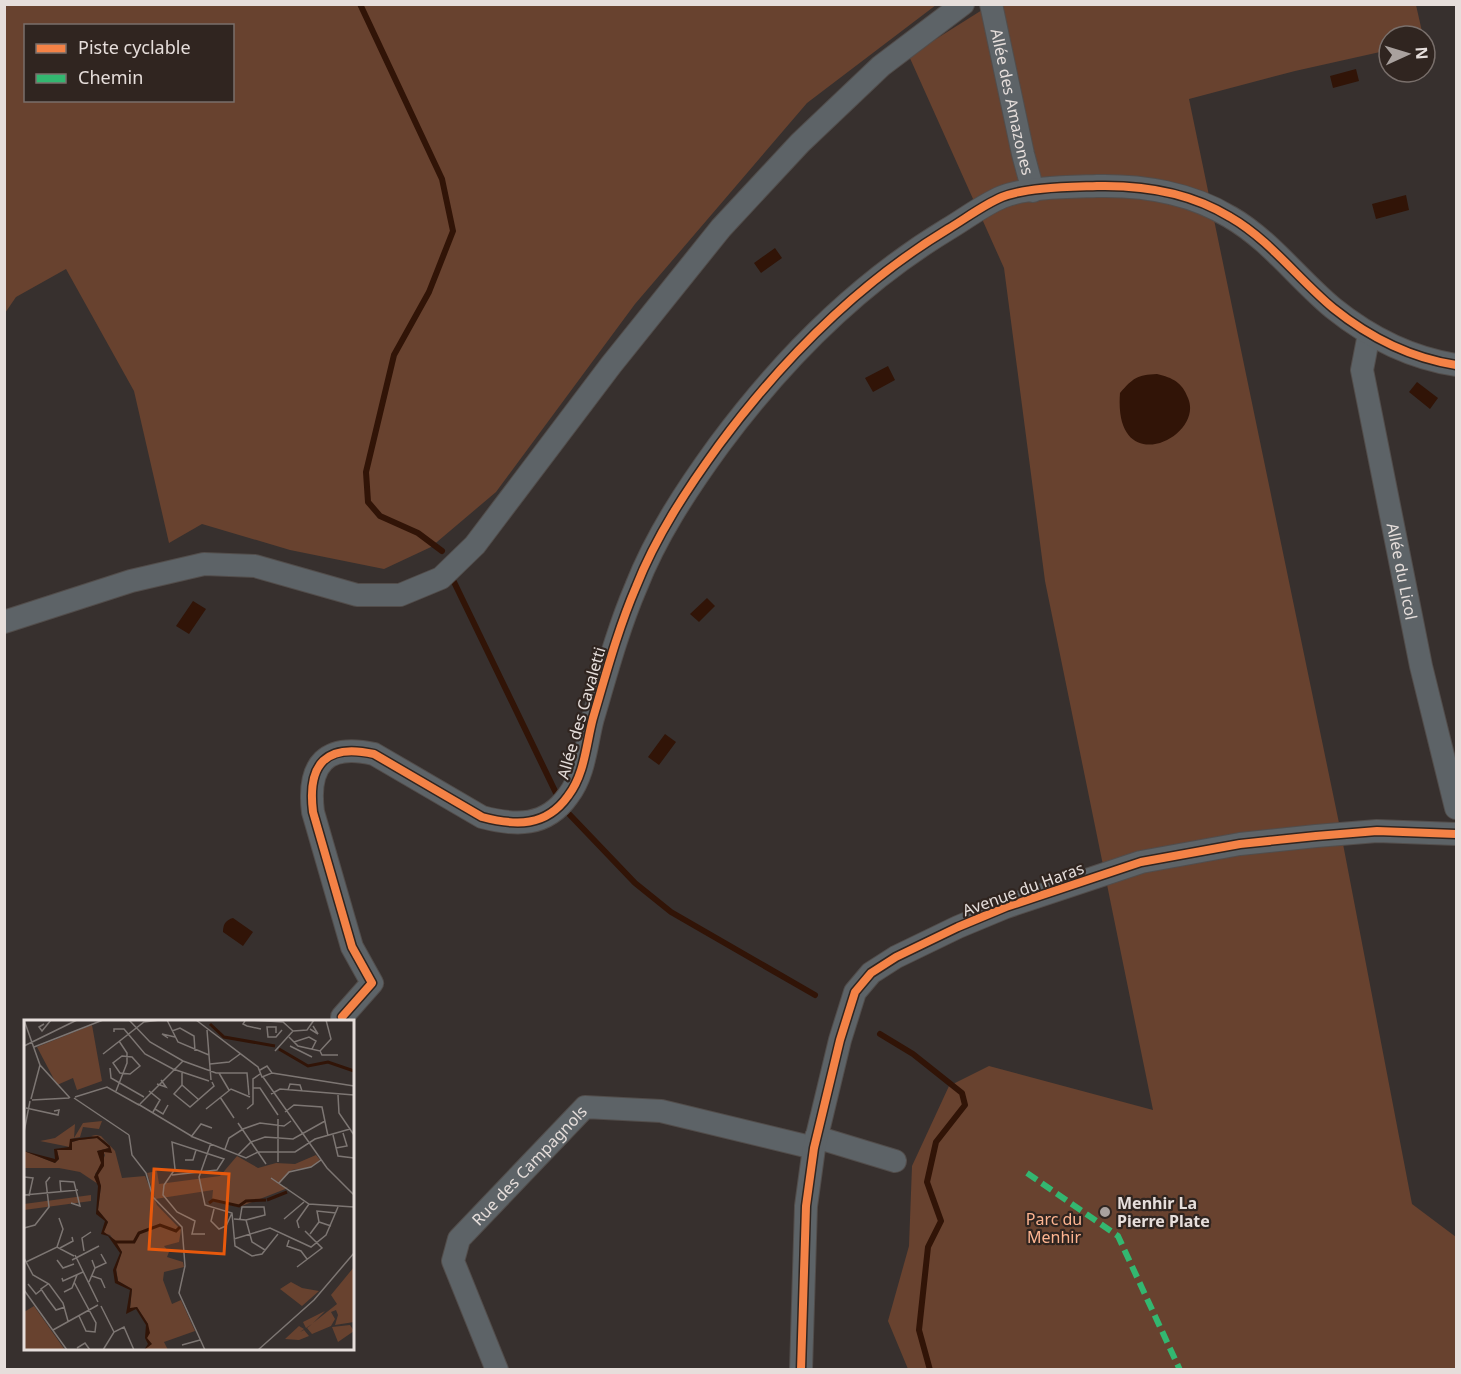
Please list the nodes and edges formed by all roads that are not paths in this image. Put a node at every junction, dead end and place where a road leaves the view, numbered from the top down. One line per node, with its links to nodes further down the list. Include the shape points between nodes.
1 (963, 4): 6 (street, via 881,66 800,143 721,228 610,365 475,545 441,578 400,596 357,596 255,566 204,564 131,581)
2 (991, 4): 3 (street, Allée des Amazones)
3 (1033, 190): 4 (street, Allée des Amazones, via 1132,186 1186,198 1230,216 1331,306); 9 (street, Allée des Cavaletti, via 1002,197 874,279 808,339 752,400 673,512 637,584 619,631 580,774 557,810 526,824 500,822 482,817 374,754 355,750 333,753 322,762 313,776 313,812 352,947 372,983)
4 (1370, 334): 5 (street, Allée des Amazones, via 1402,350); 7 (street, Allée du Licol, via 1362,370 1421,666)
5 (1456, 365)
6 (4, 622)
7 (1456, 808)
8 (1456, 834): 10 (street, Avenue du Haras, via 1377,831 1316,836 1240,844 1152,860 1035,896 958,927 896,957 871,973 855,992)
9 (342, 1017)
10 (815, 1142): 11 (street, Rue des Campagnols); 12 (street, Rue des Campagnols, via 661,1111 585,1107 459,1239 453,1261); 13 (street, Avenue du Haras, via 806,1206)
11 (895, 1161)
12 (497, 1370)
13 (801, 1370)

